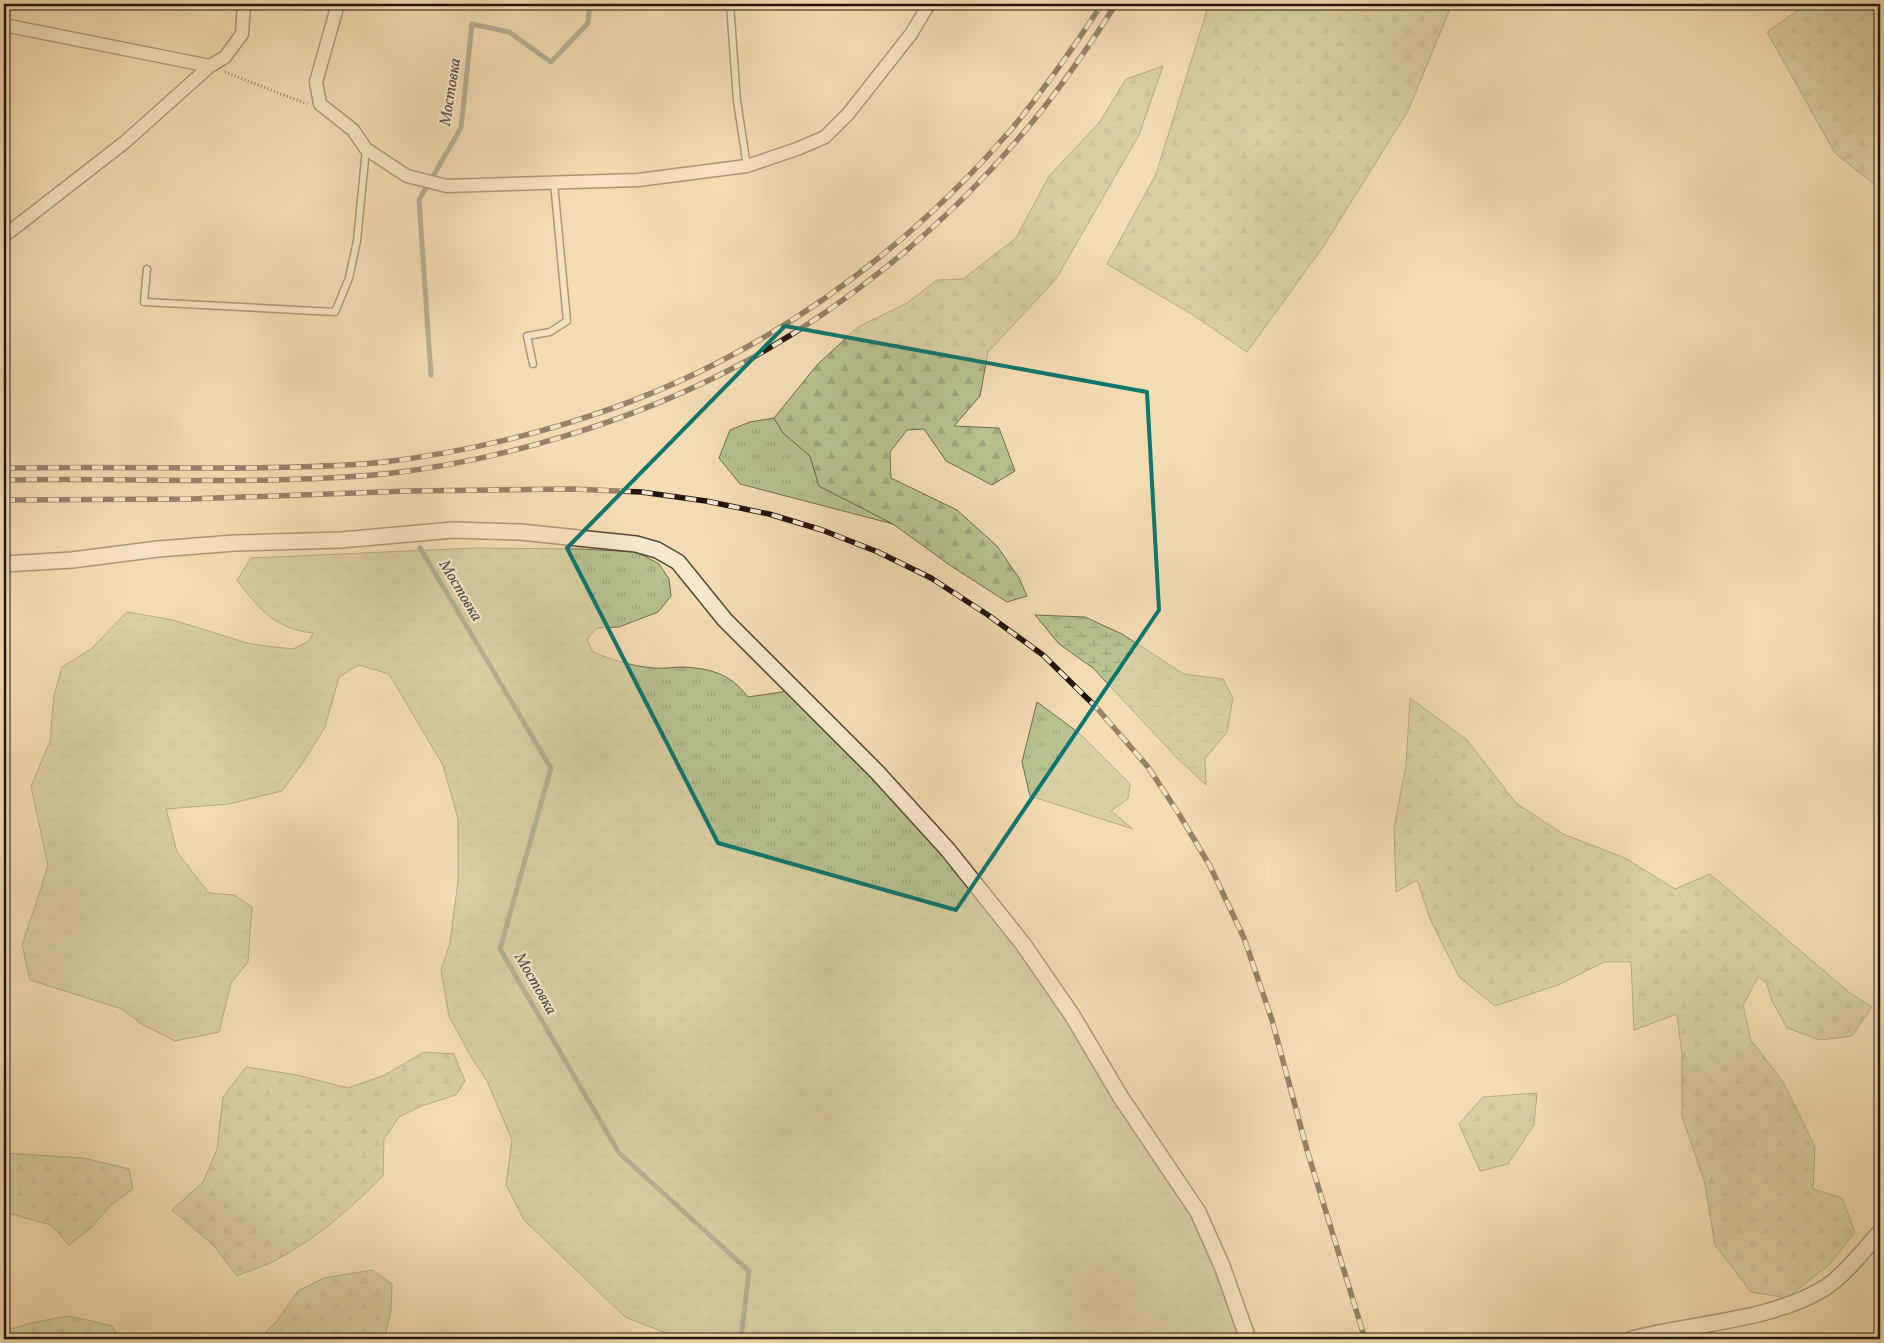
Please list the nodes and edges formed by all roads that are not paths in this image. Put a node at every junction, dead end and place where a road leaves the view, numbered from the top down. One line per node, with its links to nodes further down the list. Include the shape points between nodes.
1 (244, 4): 6 (street, via 242,34 225,56)
2 (338, 4): 7 (street, via 316,82 320,104 353,130)
3 (730, 4): 8 (lane, via 737,101)
4 (929, 4): 8 (street, via 905,42 848,114 825,137)
5 (4, 25): 6 (street)
6 (210, 66): 10 (street, via 126,142)
7 (366, 149): 9 (street, via 407,176 447,186); 11 (lane, via 357,241 349,278 335,312 144,302)
8 (747, 166): 9 (street, via 638,180)
9 (554, 183): 12 (lane, via 567,321 550,332 527,336)
10 (4, 236)
11 (147, 269)
12 (533, 364)
13 (4, 564): 15 (street, via 206,545 341,540 453,530 520,532 636,544 657,550 678,562 725,620 942,842 1023,944 1198,1212 1222,1266)
14 (1880, 1232): 16 (street, via 1825,1288 1798,1302)
15 (1248, 1339)
16 (1632, 1339)

